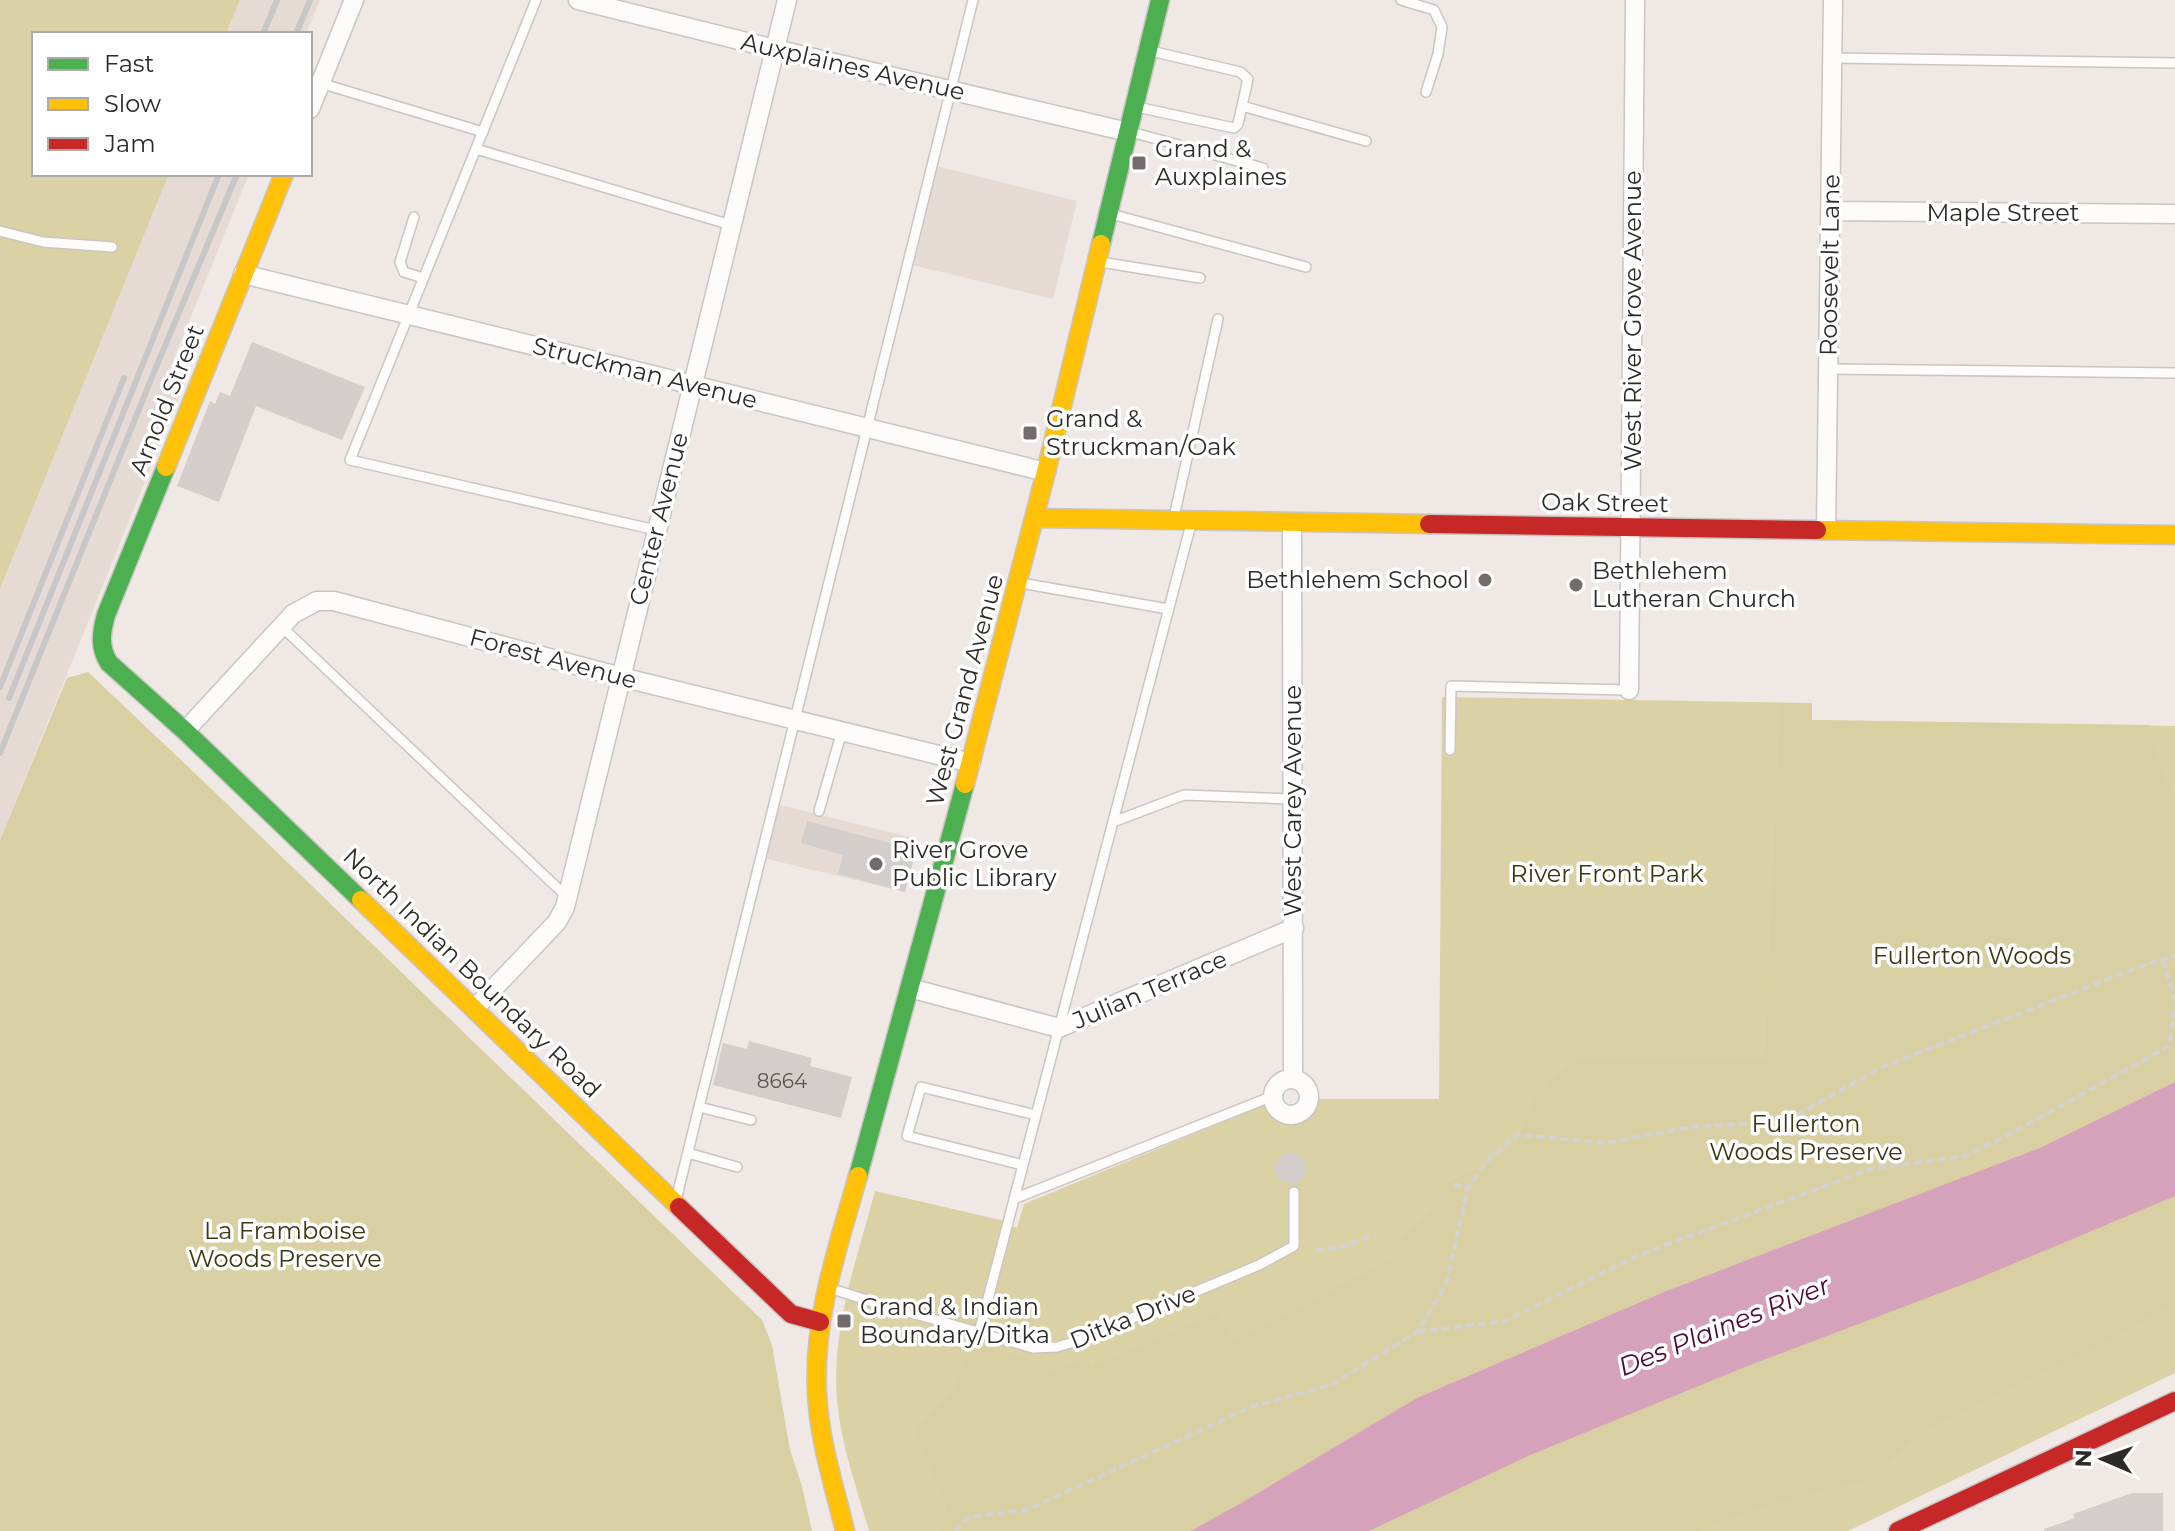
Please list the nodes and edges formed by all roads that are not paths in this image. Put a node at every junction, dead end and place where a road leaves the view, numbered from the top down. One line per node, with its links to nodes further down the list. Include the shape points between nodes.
1 (354, 0): 14 (street)
2 (536, 0): 20 (lane)
3 (578, 0): 10 (street, Auxplaines Avenue)
4 (787, 0): 10 (street, Center Avenue)
5 (973, 0): 15 (lane)
6 (1160, 0): 11 (street, West Grand Avenue)
7 (1401, 0): 16 (lane, via 1434,10 1442,27)
8 (1635, 0): 48 (street, West River Grove Avenue)
9 (1833, 0): 12 (street, Roosevelt Lane)
10 (775, 49): 15 (street, Auxplaines Avenue); 30 (street, Center Avenue)
11 (1147, 50): 18 (street, West Grand Avenue); 19 (lane, via 1240,72 1248,79)
12 (1832, 58): 13 (lane); 26 (street, Roosevelt Lane)
13 (2175, 63)
14 (320, 83): 17 (street); 20 (lane)
15 (951, 90): 21 (street, Auxplaines Avenue); 43 (lane)
16 (1426, 92)
17 (312, 104)
18 (1134, 106): 19 (lane, via 1234,128); 21 (street, West Grand Avenue)
19 (1242, 106): 22 (lane)
20 (483, 132): 23 (lane)
21 (1128, 132): 24 (lane); 27 (street, West Grand Avenue)
22 (1366, 141)
23 (476, 149): 30 (lane); 36 (lane)
24 (1263, 168)
25 (283, 176): 35 (street, Arnold Street)
26 (1830, 211): 28 (street, Maple Street); 40 (street, Roosevelt Lane)
27 (1108, 214): 33 (street, West Grand Avenue); 34 (lane)
28 (2175, 214)
29 (414, 217): 36 (lane, via 400,262 404,272)
30 (731, 225): 42 (street, Center Avenue)
31 (0, 231): 32 (lane, via 43,242)
32 (112, 247)
33 (1097, 261): 37 (lane); 44 (street, West Grand Avenue)
34 (1306, 267)
35 (243, 274): 38 (street, Struckman Avenue); 55 (street, Arnold Street, via 106,615)
36 (423, 278): 38 (lane)
37 (1200, 278)
38 (409, 315): 42 (street, Struckman Avenue); 49 (lane, via 350,460)
39 (1218, 319): 46 (lane)
40 (1828, 369): 41 (lane); 50 (street, Roosevelt Lane)
41 (2175, 373)
42 (692, 384): 43 (street, Struckman Avenue); 49 (street, Center Avenue)
43 (866, 428): 44 (street, Struckman Avenue); 58 (lane)
44 (1046, 472): 45 (street, West Grand Avenue)
45 (1034, 518): 46 (street, Oak Street); 52 (street, West Grand Avenue)
46 (1182, 521): 47 (street, Oak Street); 53 (lane)
47 (1292, 522): 48 (street, Oak Street); 63 (street, West Carey Avenue)
48 (1632, 527): 50 (street, Oak Street); 57 (street, West River Grove Avenue)
49 (656, 530): 56 (street, Center Avenue)
50 (1826, 530): 51 (street, Oak Street)
51 (2175, 535)
52 (1017, 582): 53 (lane); 62 (street, West Grand Avenue)
53 (1168, 609): 65 (lane)
54 (281, 626): 56 (street, Forest Avenue, via 305,606 334,601); 59 (street, Forest Avenue); 66 (lane)
55 (100, 645): 59 (street, North Indian Boundary Road, via 109,663)
56 (621, 677): 58 (street, Forest Avenue); 66 (street, Center Avenue)
57 (1629, 690): 61 (lane, via 1451,686)
58 (796, 720): 60 (street, Forest Avenue); 73 (lane)
59 (185, 731): 69 (street, North Indian Boundary Road)
60 (842, 731): 62 (street, Forest Avenue); 64 (lane)
61 (1450, 750)
62 (971, 763): 68 (street, West Grand Avenue)
63 (1293, 799): 65 (lane, via 1184,795); 67 (street, West Carey Avenue)
64 (819, 811)
65 (1113, 822): 70 (lane)
66 (567, 897): 69 (street, Center Avenue, via 557,922)
67 (1294, 928): 70 (street, Julian Terrace); 71 (street, West Carey Avenue)
68 (910, 988): 70 (street, Julian Terrace); 82 (street, West Grand Avenue)
69 (475, 1008): 81 (street, North Indian Boundary Road)
70 (1059, 1028): 74 (lane)
71 (1293, 1079): 72 (street, via 1281,1081); 72 (street, West Carey Avenue, via 1308,1094 1302,1110 1286,1114 1276,1107)
72 (1273, 1096): 80 (lane)
73 (699, 1107): 75 (lane); 76 (lane)
74 (1036, 1115): 77 (lane); 77 (lane, via 921,1087 907,1136)
75 (751, 1120)
76 (688, 1153): 78 (lane); 81 (lane)
77 (1023, 1165): 80 (lane)
78 (737, 1167)
79 (1294, 1192): 84 (lane, Ditka Drive, via 1294,1246 1259,1265 1057,1347 1033,1348)
80 (1014, 1199): 84 (lane)
81 (675, 1202): 83 (street, North Indian Boundary Road, via 791,1314)
82 (827, 1287): 83 (street, West Grand Avenue); 84 (lane, Ditka Drive)
83 (820, 1322): 86 (street, West Grand Avenue, via 817,1394)
84 (979, 1333)
85 (2175, 1401): 87 (street)
86 (845, 1531)
87 (1898, 1531)

